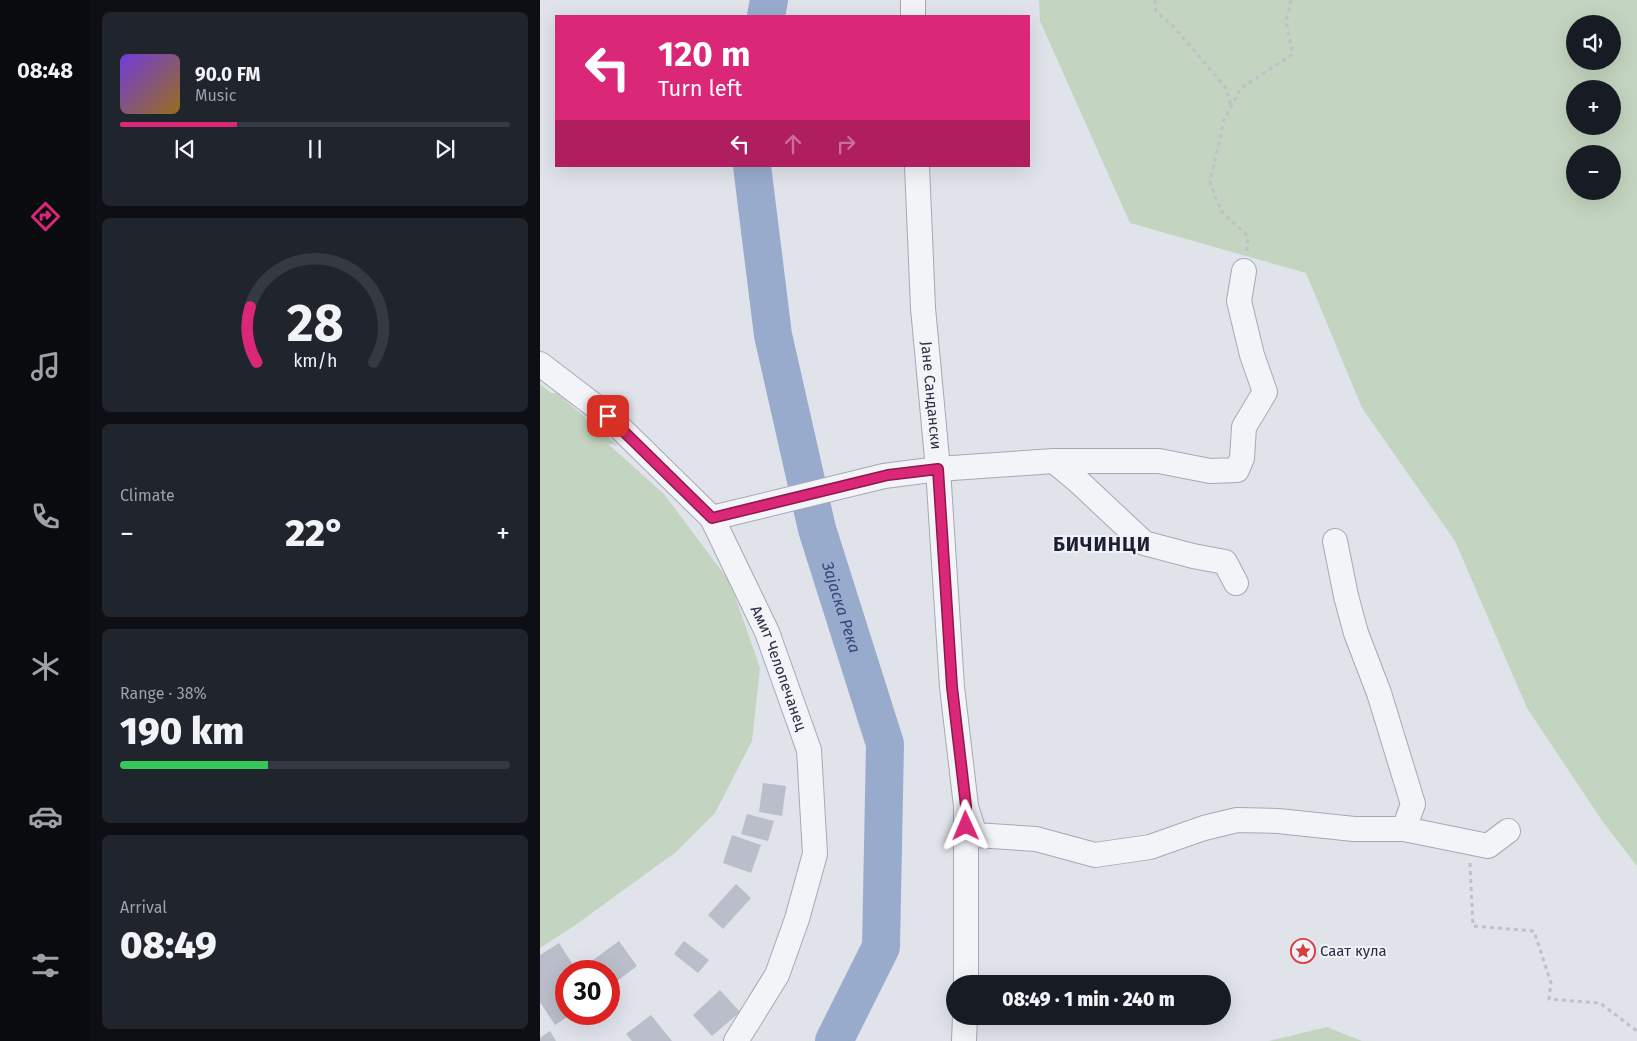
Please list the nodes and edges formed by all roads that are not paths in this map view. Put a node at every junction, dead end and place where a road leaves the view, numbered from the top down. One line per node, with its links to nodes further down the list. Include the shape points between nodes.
1 (913, 0): 2 (street)
2 (913, 15)
3 (917, 167): 7 (street, Јане Сандански, via 923,308)
4 (1244, 271): 6 (street, via 1239,301 1265,392 1244,427 1242,458 1237,470 1210,471 1160,462)
5 (540, 364): 8 (street, Амит Челопечанец, via 608,416)
6 (1054, 461): 7 (street); 10 (street, via 1144,543 1225,562)
7 (938, 469): 8 (street, via 884,476); 11 (street, Јане Сандански, via 952,687)
8 (723, 515): 16 (street, Амит Челопечанец, via 809,750 814,854 798,919 777,975)
9 (1336, 541): 12 (street, via 1356,633 1379,693 1413,804)
10 (1236, 583)
11 (966, 806): 12 (street, via 975,835 1036,839 1095,855 1150,847 1237,820 1354,829); 14 (street, Јане Сандански)
12 (1404, 828): 13 (street, via 1488,846)
13 (1508, 831)
14 (966, 975)
15 (965, 1025): 17 (street)
16 (736, 1041)
17 (964, 1041)

